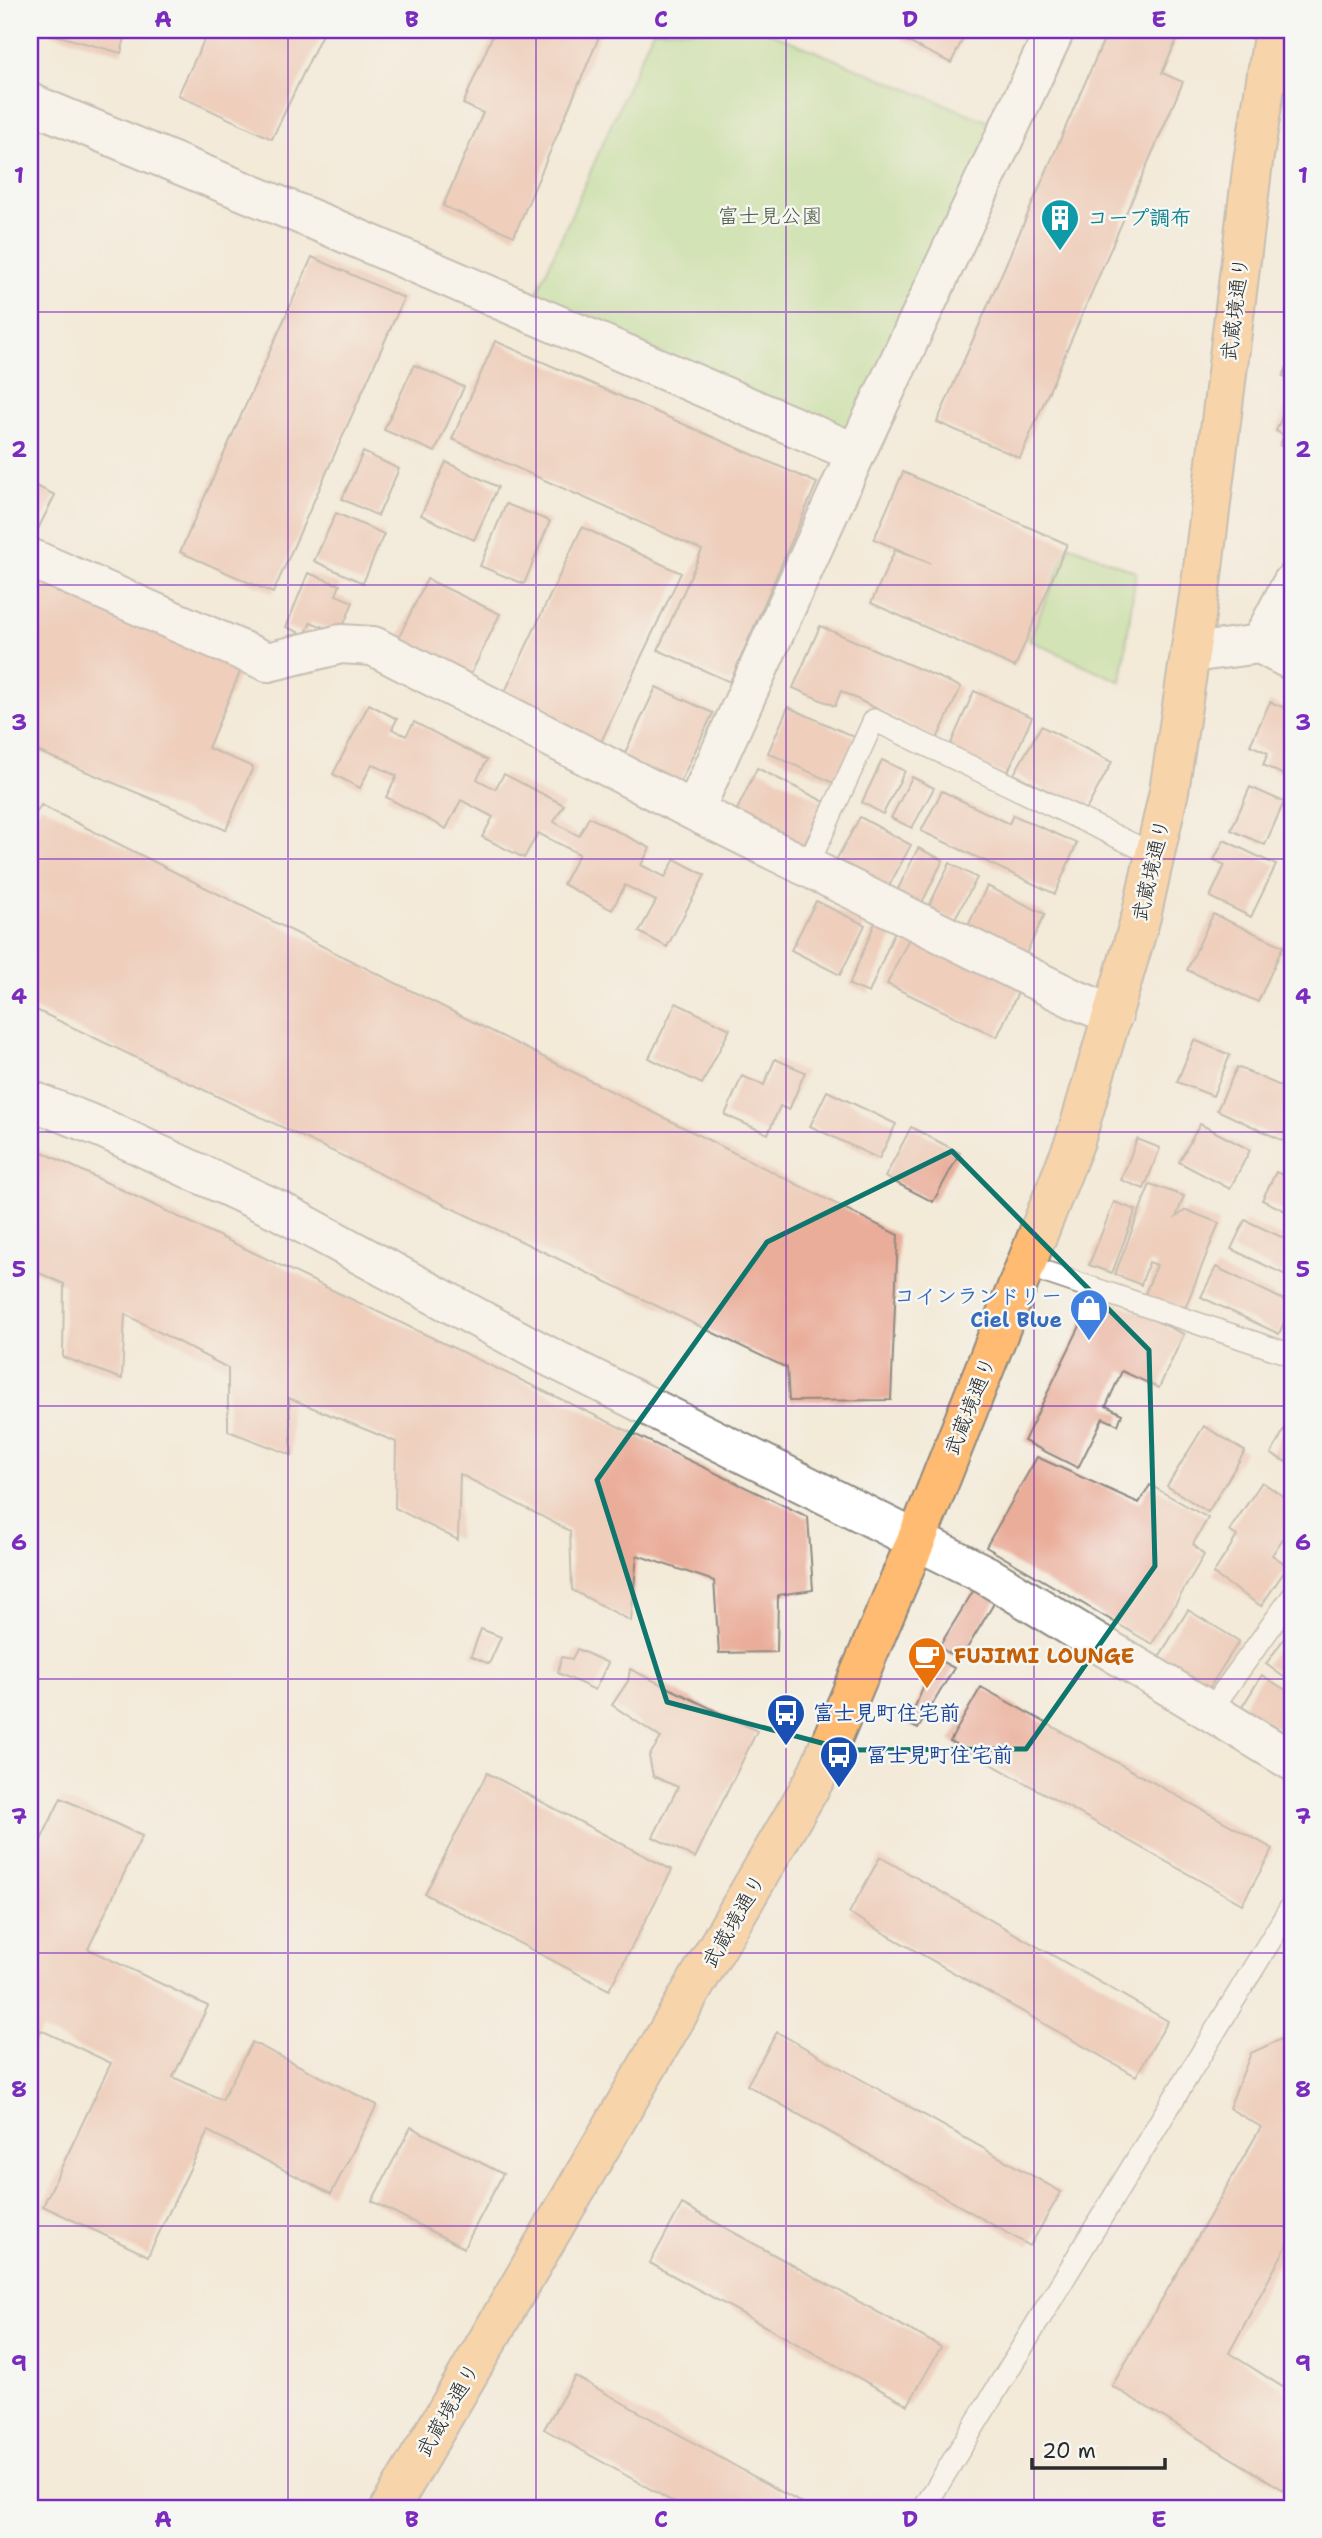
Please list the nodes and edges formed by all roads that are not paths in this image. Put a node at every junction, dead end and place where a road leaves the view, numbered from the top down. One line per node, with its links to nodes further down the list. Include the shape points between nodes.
1 (1055, 30): 4 (street)
2 (1273, 30): 7 (main road, 武蔵境通り)
3 (30, 103): 4 (street, via 314,219)
4 (856, 453): 9 (street)
5 (30, 558): 9 (street, via 268,662 341,644 373,646)
6 (1292, 583): 8 (street)
7 (1191, 653): 8 (street); 10 (main road, 武蔵境通り)
8 (1276, 653)
9 (694, 811): 11 (street)
10 (1154, 855): 11 (lane, via 874,720); 12 (main road, 武蔵境通り)
11 (808, 866): 12 (street)
12 (1113, 1015): 14 (main road, 武蔵境通り, via 1075,1141)
13 (30, 1100): 16 (street, via 104,1129 280,1211 544,1354)
14 (1027, 1266): 15 (lane); 16 (main road, 武蔵境通り)
15 (1290, 1348)
16 (916, 1541): 18 (street, via 986,1575); 21 (main road, 武蔵境通り, via 815,1779)
17 (1292, 1597): 18 (lane)
18 (1209, 1712): 19 (street)
19 (1292, 1760)
20 (1292, 1905): 22 (lane)
21 (390, 2508)
22 (924, 2508)

